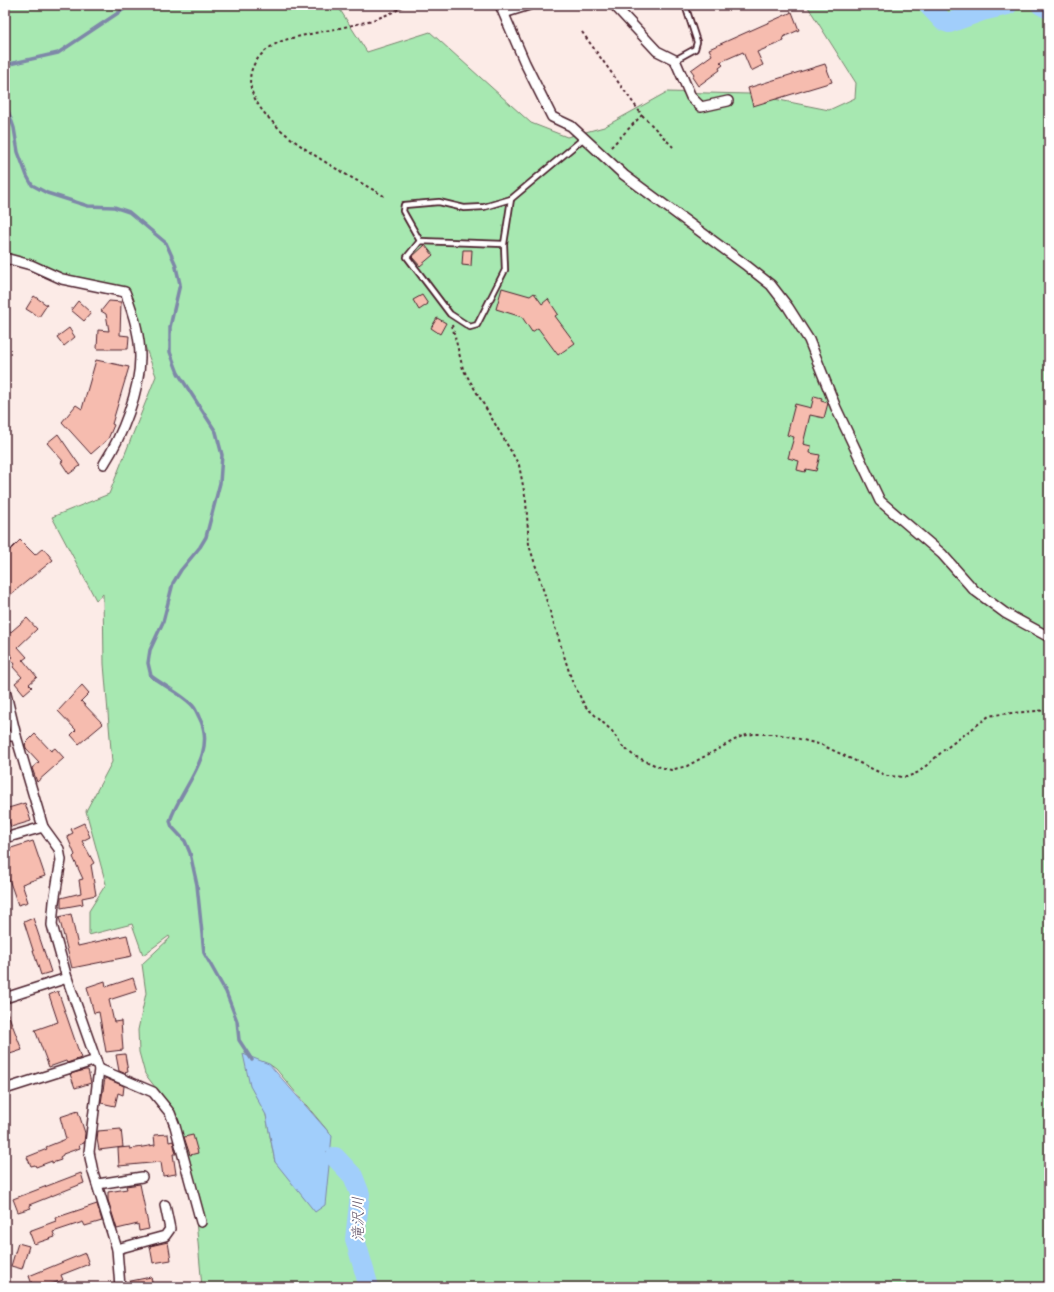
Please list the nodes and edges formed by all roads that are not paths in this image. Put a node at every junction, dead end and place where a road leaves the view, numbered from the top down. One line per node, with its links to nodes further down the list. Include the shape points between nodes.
1 (529, 5): 4 (street)
2 (614, 5): 5 (street, via 657,51)
3 (685, 5): 5 (lane, via 697,42 695,49)
4 (502, 9): 7 (street, via 525,64 552,117 571,126)
5 (675, 60): 6 (street, via 691,97 701,107)
6 (728, 101)
7 (584, 138): 8 (lane); 13 (street, via 630,180 770,285 809,340 836,408 880,501 942,554 974,590 1005,613)
8 (511, 199): 9 (lane, via 484,207 464,208 439,202 404,205 403,211); 10 (lane)
9 (420, 241): 10 (lane); 10 (lane, via 406,257 450,314 470,327 477,325 505,270)
10 (504, 244)
11 (5, 258): 12 (street, via 32,265 62,279 125,292 133,312 140,357 136,389 116,446)
12 (104, 464)
13 (1049, 637)
14 (5, 690): 16 (street)
15 (5, 736): 16 (street)
16 (16, 736): 17 (street)
17 (43, 827): 18 (street); 19 (street, via 59,849 61,860 52,925)
18 (5, 838)
19 (67, 978): 20 (street); 21 (street)
20 (5, 998)
21 (97, 1064): 22 (street); 24 (street, via 89,1152); 26 (street, via 153,1092 170,1113)
22 (5, 1089)
23 (142, 1177): 24 (street)
24 (98, 1184): 27 (street)
25 (165, 1205): 27 (street, via 170,1229 165,1236)
26 (201, 1222)
27 (117, 1250): 28 (street)
28 (120, 1287)

